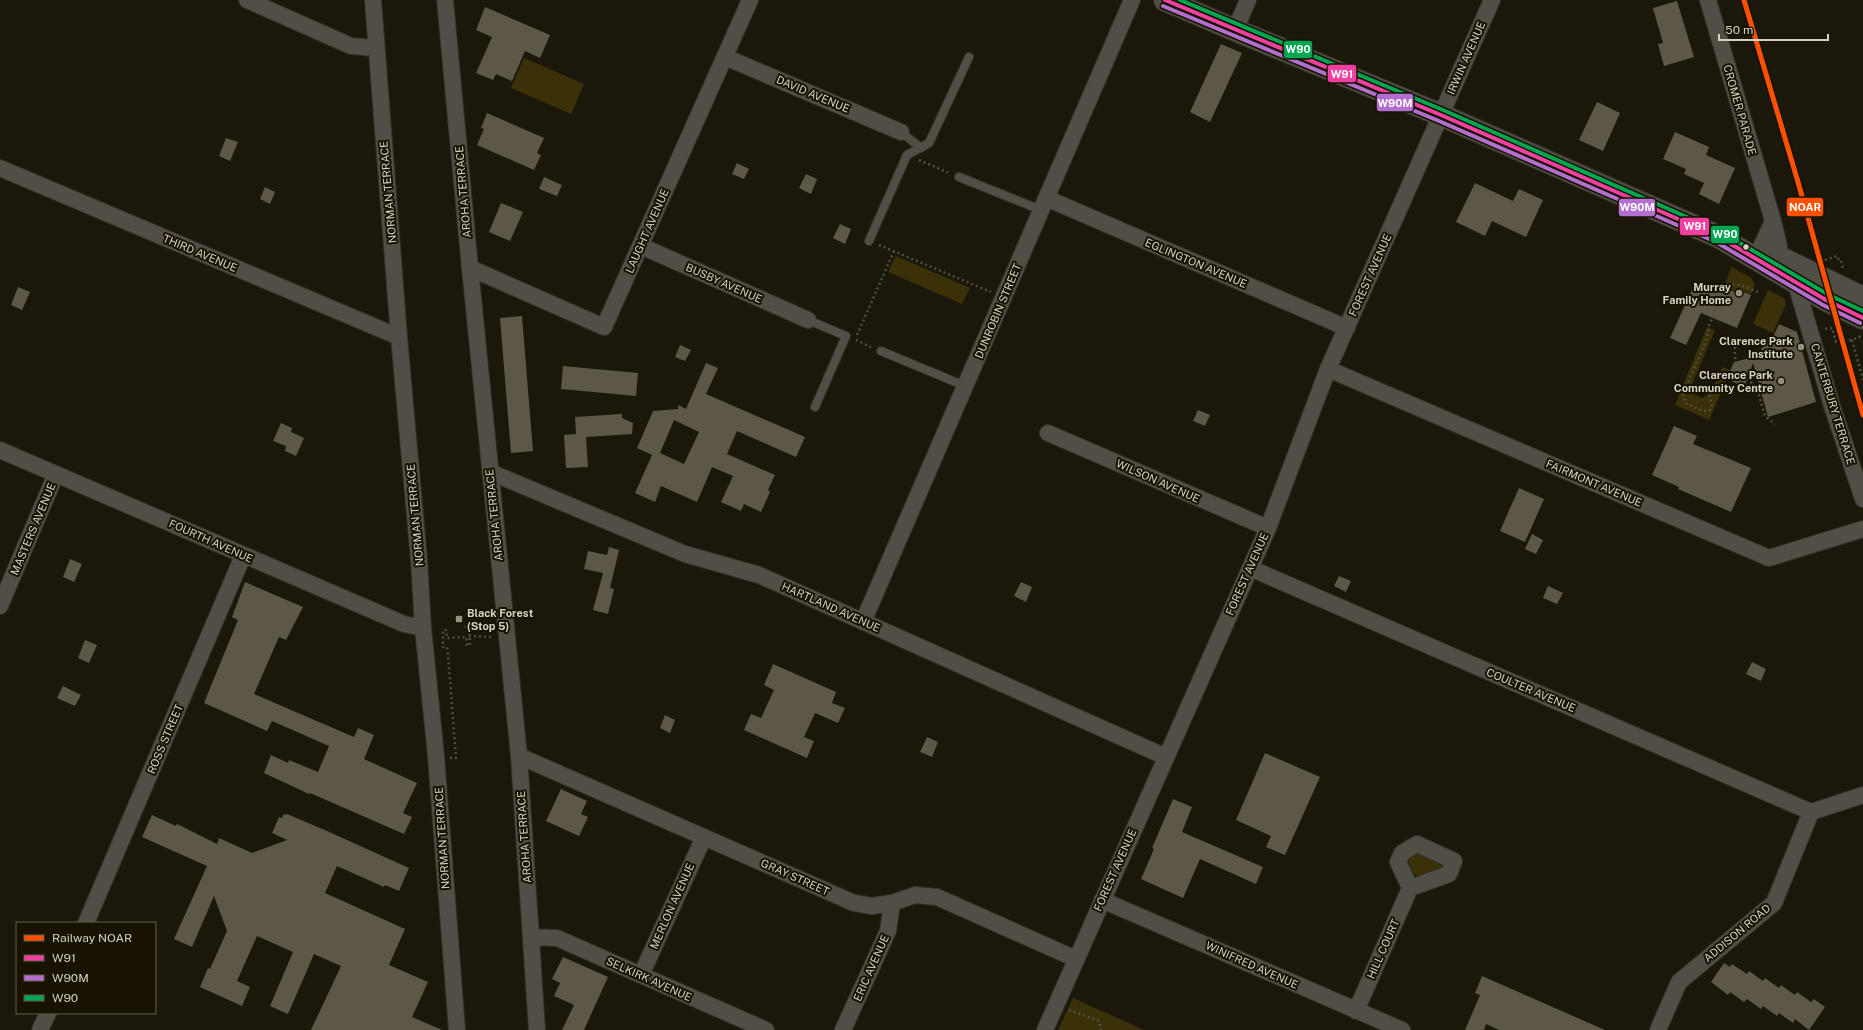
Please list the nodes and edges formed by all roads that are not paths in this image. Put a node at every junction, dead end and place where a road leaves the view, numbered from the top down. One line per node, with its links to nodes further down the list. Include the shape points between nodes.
1 (247, 0): 11 (street, via 351,46)
2 (372, 0): 11 (street, NORMAN TERRACE)
3 (445, 0): 24 (street, AROHA TERRACE)
4 (750, 0): 12 (street, LAUGHT AVENUE)
5 (1132, 0): 19 (street, DUNROBIN STREET)
6 (1165, 0): 10 (street)
7 (1248, 0): 10 (street)
8 (1492, 0): 14 (street, IRWIN AVENUE)
9 (1708, 0): 23 (street, CROMER PARADE, via 1773,220)
10 (1235, 30): 14 (street)
11 (376, 48): 32 (street, NORMAN TERRACE)
12 (725, 57): 15 (street, DAVID AVENUE); 22 (street, LAUGHT AVENUE)
13 (969, 57): 16 (lane, via 929,143)
14 (1440, 115): 20 (street); 30 (street, FOREST AVENUE)
15 (901, 132): 16 (lane)
16 (921, 148): 21 (lane, via 907,156)
17 (0, 168): 32 (street, THIRD AVENUE)
18 (959, 177): 19 (lane)
19 (1044, 204): 30 (street, EGLINGTON AVENUE); 35 (street, DUNROBIN STREET)
20 (1719, 237): 23 (street); 25 (street)
21 (869, 241)
22 (640, 246): 24 (street, LAUGHT AVENUE, via 604,328); 29 (street, BUSBY AVENUE)
23 (1767, 252): 26 (street)
24 (470, 268): 39 (street, AROHA TERRACE)
25 (1795, 281): 27 (street); 31 (street, CANTERBURY TERRACE)
26 (1863, 298)
27 (1826, 300): 28 (street); 31 (street, CANTERBURY TERRACE, via 1816,309)
28 (1863, 318)
29 (808, 320): 36 (lane, via 846,336)
30 (1347, 328): 34 (street, FOREST AVENUE)
31 (1811, 331): 41 (street, CANTERBURY TERRACE, via 1832,406)
32 (399, 337): 48 (street, NORMAN TERRACE)
33 (881, 351): 35 (lane)
34 (1328, 369): 42 (street, FOREST AVENUE); 43 (street, FAIRMONT AVENUE, via 1769,558)
35 (965, 386): 47 (street, DUNROBIN STREET)
36 (815, 407)
37 (1048, 433): 42 (street, WILSON AVENUE)
38 (0, 450): 40 (street, FOURTH AVENUE)
39 (490, 472): 47 (street, HARTLAND AVENUE, via 684,554 759,575); 49 (street, AROHA TERRACE)
40 (56, 474): 44 (street, FOURTH AVENUE); 46 (street, MASTERS AVENUE)
41 (1863, 499)
42 (1268, 528): 45 (street, FOREST AVENUE)
43 (1863, 529)
44 (243, 556): 48 (street, FOURTH AVENUE, via 404,624); 57 (street, ROSS STREET)
45 (1250, 568): 50 (street, FOREST AVENUE); 52 (street, COULTER AVENUE)
46 (0, 606)
47 (863, 622): 50 (street, HARTLAND AVENUE)
48 (423, 628): 64 (street, NORMAN TERRACE, via 436,756)
49 (519, 756): 53 (street, GRAY STREET); 58 (street, AROHA TERRACE)
50 (1166, 757): 55 (street, FOREST AVENUE)
51 (1863, 795): 52 (street)
52 (1812, 812): 70 (street, ADDISON ROAD, via 1774,903 1679,982)
53 (704, 837): 56 (street, GRAY STREET, via 854,903 872,906); 60 (street, MERLON AVENUE)
54 (1410, 888): 61 (street, HILL COURT)
55 (1102, 900): 59 (street, FOREST AVENUE); 61 (street, WINIFRED AVENUE)
56 (892, 903): 59 (street, GRAY STREET, via 915,895 937,898); 67 (street, ERIC AVENUE, via 888,931)
57 (86, 922)
58 (530, 937): 60 (street, SELKIRK AVENUE, via 557,938); 65 (street, AROHA TERRACE)
59 (1076, 959): 68 (street, FOREST AVENUE)
60 (641, 975): 66 (street, SELKIRK AVENUE)
61 (1356, 1011): 69 (street, WINIFRED AVENUE)
62 (48, 1014): 63 (street)
63 (40, 1030)
64 (457, 1030)
65 (537, 1030)
66 (766, 1030)
67 (843, 1030)
68 (1045, 1030)
69 (1402, 1030)
70 (1658, 1030)

